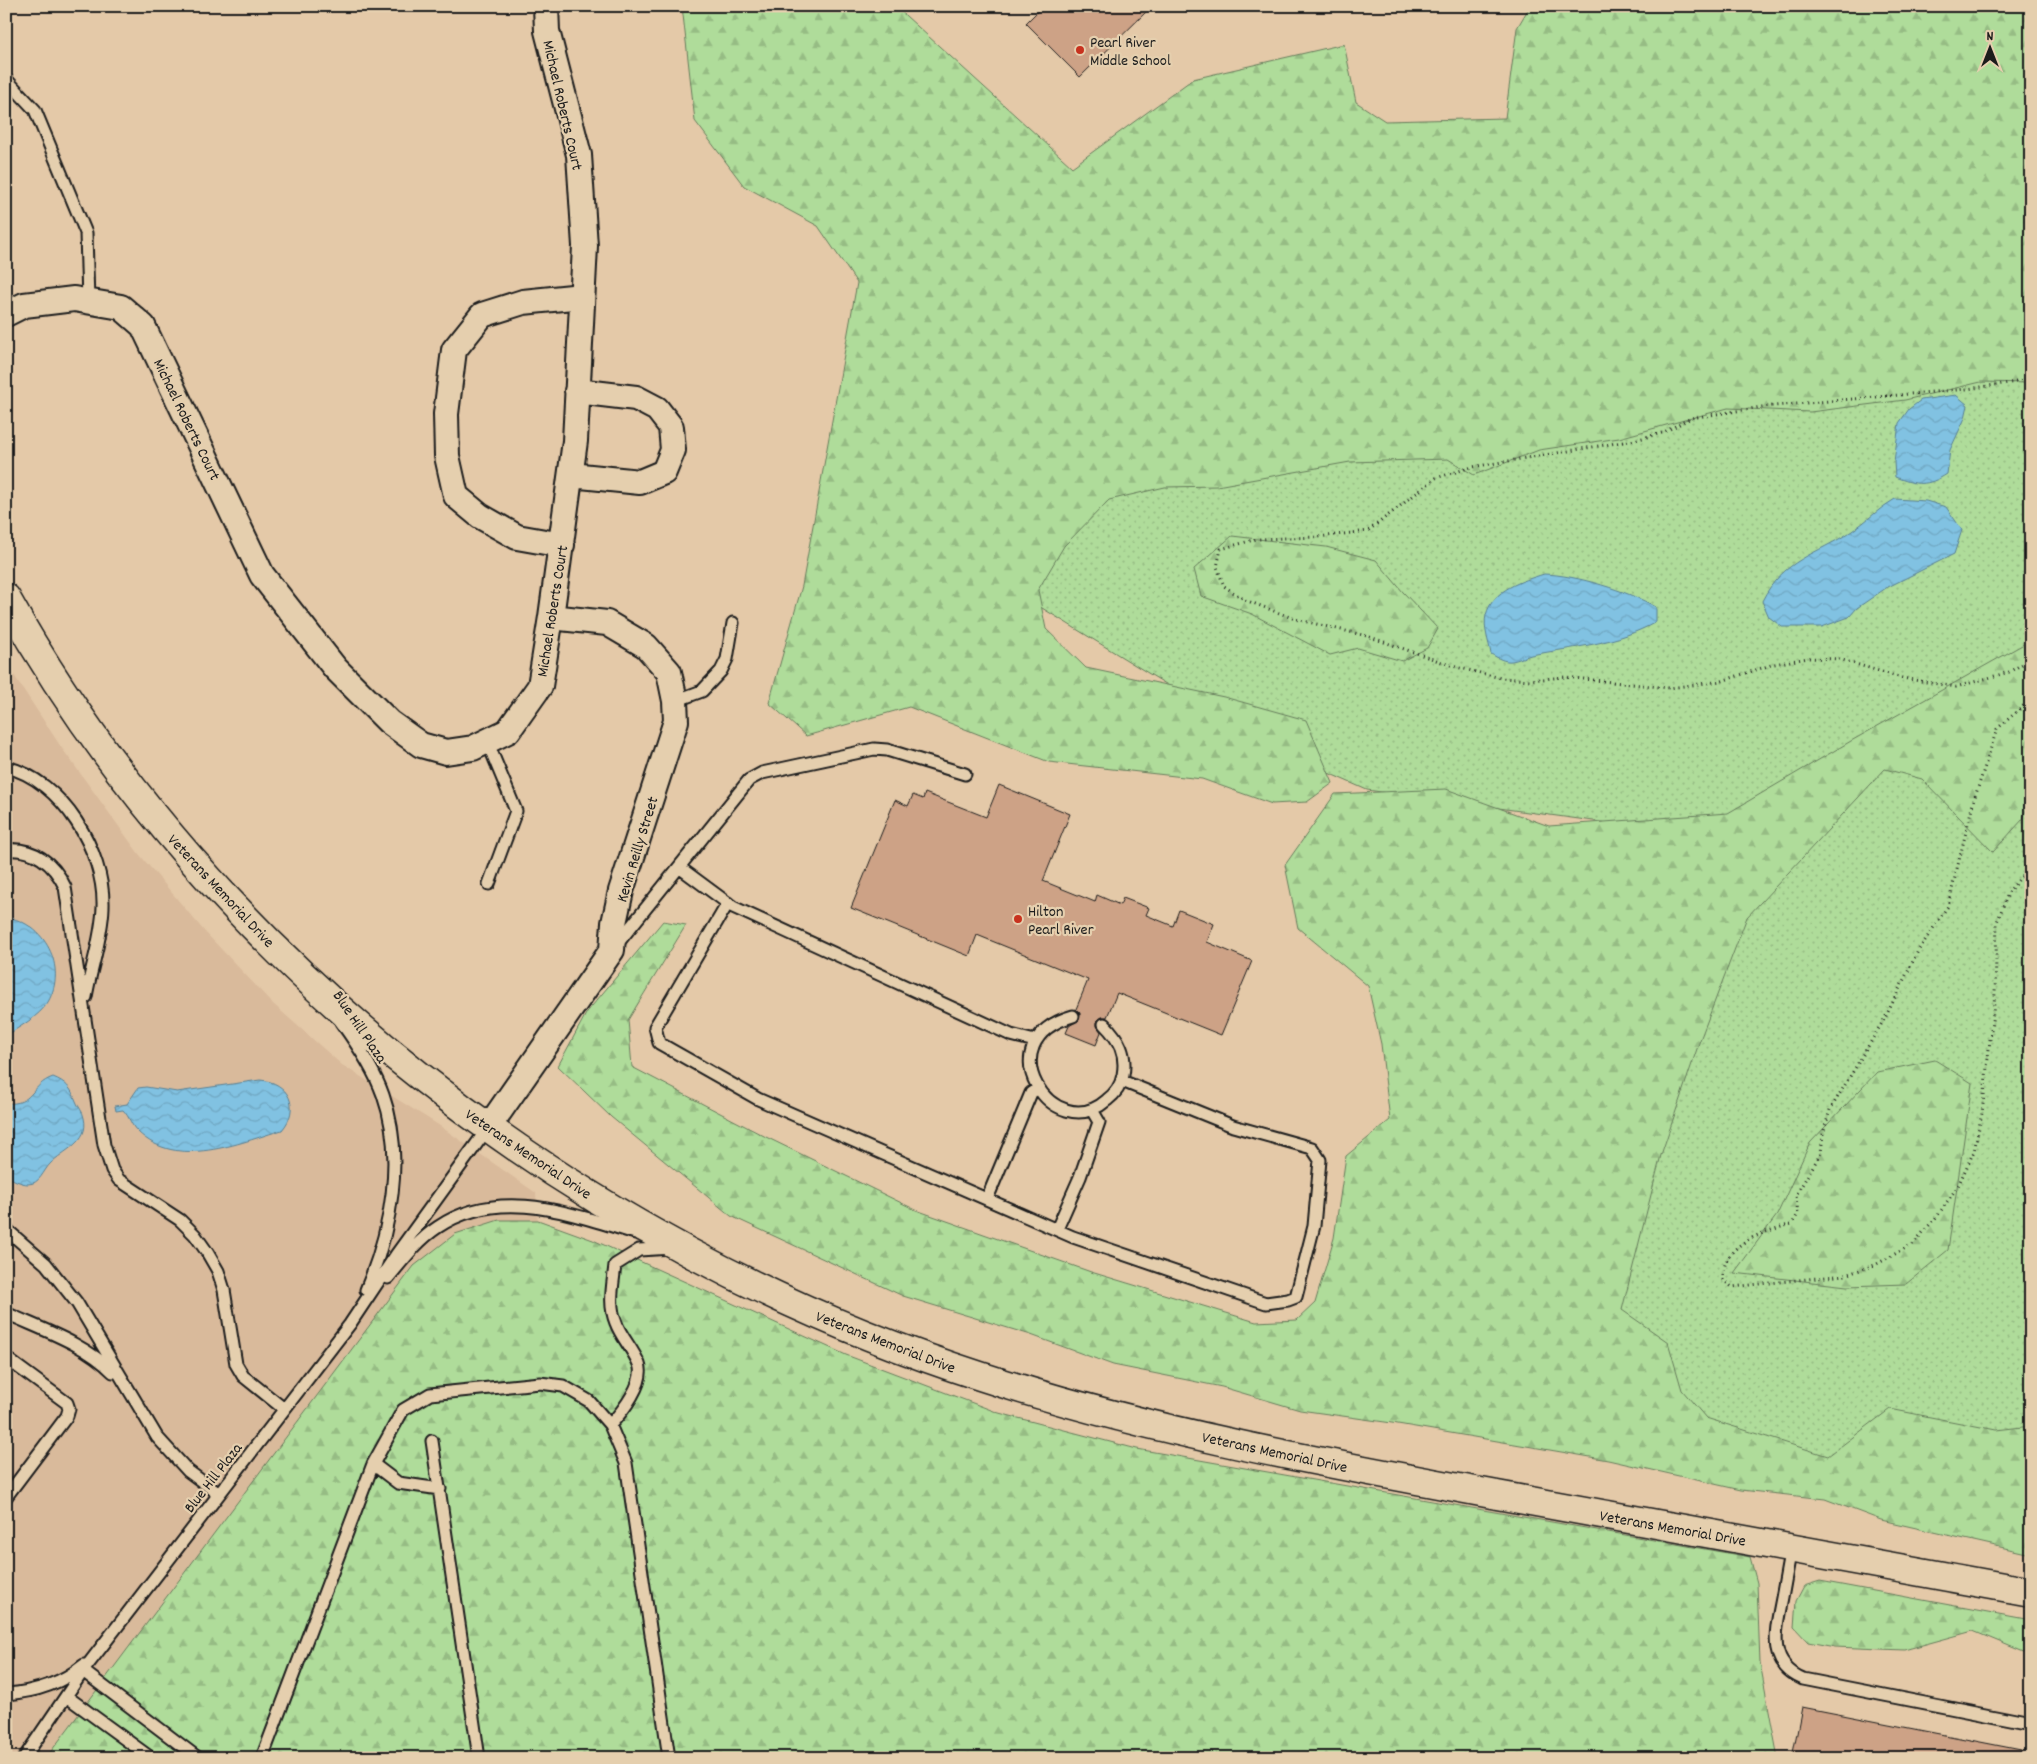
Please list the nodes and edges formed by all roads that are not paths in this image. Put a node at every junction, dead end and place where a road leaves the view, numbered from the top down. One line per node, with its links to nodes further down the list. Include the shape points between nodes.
1 (546, 6): 3 (street, Michael Roberts Court, via 547,31 578,155 585,246)
2 (6, 79): 4 (lane, via 35,110 86,233)
3 (582, 296): 6 (street, Michael Roberts Court); 8 (street, via 523,302 482,315 454,350 446,414 447,456 456,496 480,516 518,537)
4 (88, 301): 5 (street, Michael Roberts Court, via 74,299 24,305); 15 (street, Michael Roberts Court, via 122,307 143,326 262,575 335,668 389,722 421,745 446,752 473,748)
5 (6, 314)
6 (577, 391): 7 (street, Michael Roberts Court); 7 (street, via 636,398 657,409 671,428 673,450 664,472 640,482)
7 (570, 474): 8 (street, Michael Roberts Court)
8 (562, 545): 11 (street, Michael Roberts Court)
9 (6, 598): 13 (street, Veterans Memorial Drive)
10 (6, 613): 13 (lane)
11 (551, 617): 14 (street, Kevin Reilly Street, via 607,623 646,646 669,672); 15 (street, Michael Roberts Court, via 540,686 508,731)
12 (733, 624): 14 (lane, via 727,659 721,671 702,691)
13 (45, 663): 23 (street, Veterans Memorial Drive, via 149,810 226,897)
14 (675, 701): 22 (street, Kevin Reilly Street, via 676,721 622,891 614,923)
15 (487, 741): 20 (lane, via 516,812)
16 (6, 767): 25 (lane, via 32,778 62,803 84,833 98,867 102,924 88,986)
17 (965, 774): 19 (lane, via 874,749 762,773 749,780)
18 (6, 850): 25 (lane, via 41,857 60,875 68,899)
19 (679, 867): 21 (lane); 22 (lane)
20 (489, 884)
21 (728, 903): 27 (lane, via 1011,1035); 32 (lane, via 655,1027 659,1043 758,1099)
22 (612, 950): 31 (street)
23 (308, 979): 31 (street, Veterans Memorial Drive, via 393,1054); 37 (lane, Blue Hill Plaza, via 342,1023 372,1071 383,1094 393,1138 393,1183 385,1230 372,1277)
24 (1073, 1016): 27 (lane, via 1058,1020)
25 (86, 1019): 40 (lane, via 104,1145 112,1170 130,1190 180,1220 195,1235 218,1271 236,1364 249,1382)
26 (1104, 1024): 28 (lane, via 1116,1035 1123,1050)
27 (1035, 1042): 29 (lane, via 1030,1056 1030,1072)
28 (1122, 1081): 30 (lane, via 1114,1094); 34 (lane, via 1234,1126 1312,1148 1320,1160 1314,1226 1296,1297 1266,1303)
29 (1037, 1089): 30 (lane, via 1058,1107 1073,1111); 32 (lane, via 1031,1093)
30 (1092, 1110): 34 (lane, via 1099,1122)
31 (488, 1128): 35 (street, Veterans Memorial Drive, via 588,1193); 37 (lane, Blue Hill Plaza)
32 (987, 1199): 34 (lane)
33 (6, 1229): 39 (lane, via 46,1264 61,1283)
34 (1058, 1230)
35 (684, 1248): 37 (lane, Blue Hill Plaza, via 545,1208 513,1204 473,1210 437,1227 420,1242); 41 (lane, via 639,1250 615,1265 611,1303 616,1323 640,1366 638,1381 626,1408); 47 (street, Veterans Memorial Drive, via 778,1297 866,1336 975,1375 1075,1405 1280,1453)
36 (6, 1313): 39 (lane, via 93,1354)
37 (350, 1324): 40 (lane, Blue Hill Plaza)
38 (6, 1358): 46 (lane, via 67,1403 69,1410)
39 (130, 1392): 45 (lane, via 172,1456)
40 (284, 1410): 45 (lane, Blue Hill Plaza)
41 (610, 1425): 43 (lane, via 589,1401 563,1386 540,1383 430,1394 404,1410); 59 (lane, via 626,1463)
42 (432, 1440): 44 (lane)
43 (373, 1464): 44 (lane, via 398,1483); 57 (lane)
44 (440, 1489): 58 (lane)
45 (219, 1494): 49 (lane, Blue Hill Plaza)
46 (6, 1497)
47 (1791, 1548): 48 (street, Veterans Memorial Drive); 53 (lane, via 1775,1638 1780,1661 1793,1675 1803,1680)
48 (2031, 1592)
49 (99, 1650): 50 (lane, Blue Hill Plaza); 51 (lane, Blue Hill Plaza, via 64,1679 44,1688)
50 (83, 1671): 52 (lane, Blue Hill Plaza); 56 (lane)
51 (6, 1694)
52 (66, 1696): 54 (lane, Blue Hill Plaza); 55 (lane)
53 (2031, 1724)
54 (24, 1758)
55 (151, 1758)
56 (198, 1758)
57 (262, 1758)
58 (479, 1758)
59 (669, 1758)

